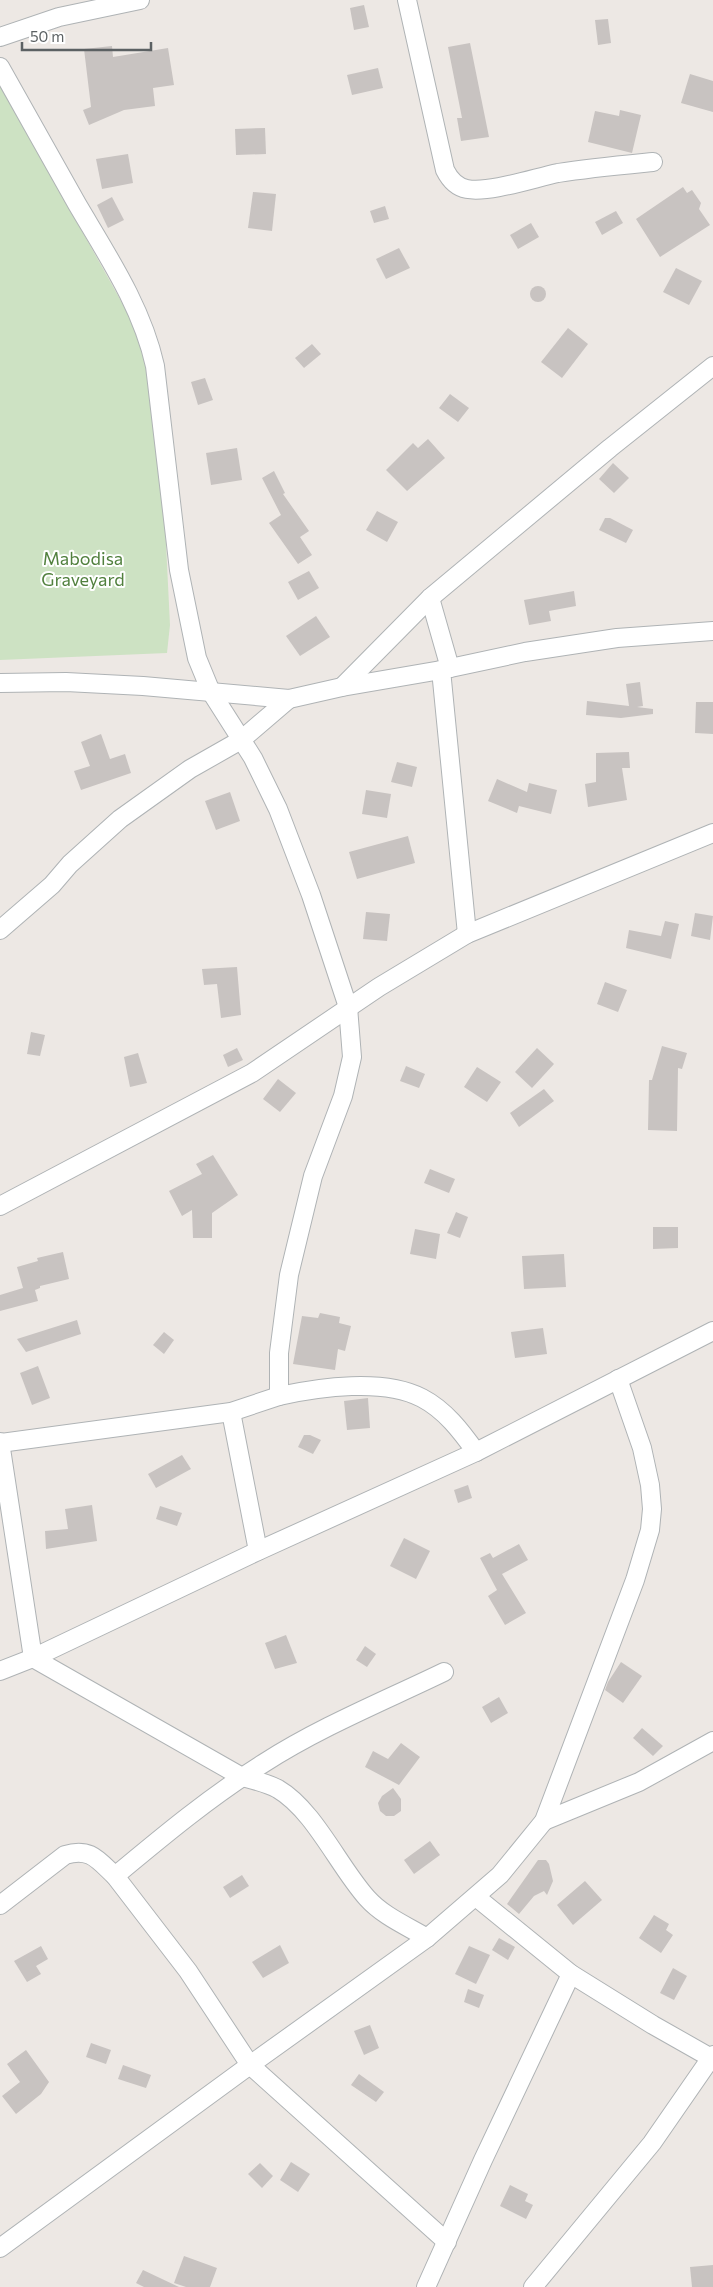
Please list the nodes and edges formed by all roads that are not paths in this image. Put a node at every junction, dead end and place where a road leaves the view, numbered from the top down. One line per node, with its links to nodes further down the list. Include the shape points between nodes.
1 (140, 0): 3 (street, via 59,17)
2 (407, 0): 5 (street, via 446,170 456,185 466,190 480,190 559,173)
3 (0, 37)
4 (0, 67): 12 (street, via 105,252 149,341 155,366 179,570 197,658)
5 (653, 162)
6 (713, 366): 7 (street)
7 (430, 598): 9 (street); 11 (street)
8 (713, 631): 9 (street, via 617,638 525,652)
9 (445, 669): 11 (street); 17 (street)
10 (0, 683): 12 (street, via 93,684)
11 (342, 687): 13 (street)
12 (211, 692): 13 (street); 14 (street)
13 (289, 699): 14 (street)
14 (240, 740): 16 (street, via 190,769 120,819); 18 (street, via 262,774 278,809 312,895)
15 (713, 833): 17 (street)
16 (0, 930)
17 (467, 934): 18 (street)
18 (348, 1007): 19 (street, via 252,1073); 22 (street, via 352,1058 343,1096 313,1176 289,1275 279,1353)
19 (0, 1206)
20 (713, 1331): 21 (street)
21 (618, 1379): 25 (street); 32 (street, via 642,1448 650,1485 650,1530 635,1580)
22 (279, 1396): 23 (street); 25 (street, via 341,1386 395,1390 421,1398 443,1413)
23 (231, 1412): 24 (street); 26 (street)
24 (0, 1443): 27 (street)
25 (476, 1452): 26 (street)
26 (258, 1551): 27 (street)
27 (33, 1658): 28 (street); 31 (street)
28 (0, 1672)
29 (444, 1672): 31 (street, via 303,1740)
30 (713, 1741): 32 (street, via 639,1782)
31 (242, 1777): 33 (street); 36 (street, via 265,1783 288,1797 304,1812 368,1899 387,1915)
32 (544, 1821): 34 (street, via 500,1875)
33 (115, 1876): 35 (street, via 95,1858 85,1852 76,1852 65,1855); 39 (street, via 188,1971)
34 (476, 1897): 36 (street); 37 (street)
35 (0, 1905)
36 (427, 1938): 39 (street)
37 (571, 1974): 38 (street); 40 (street)
38 (712, 2057): 43 (street, via 652,2143)
39 (250, 2065): 40 (street); 41 (street)
40 (447, 2242): 42 (street)
41 (0, 2248)
42 (430, 2286)
43 (533, 2287)

